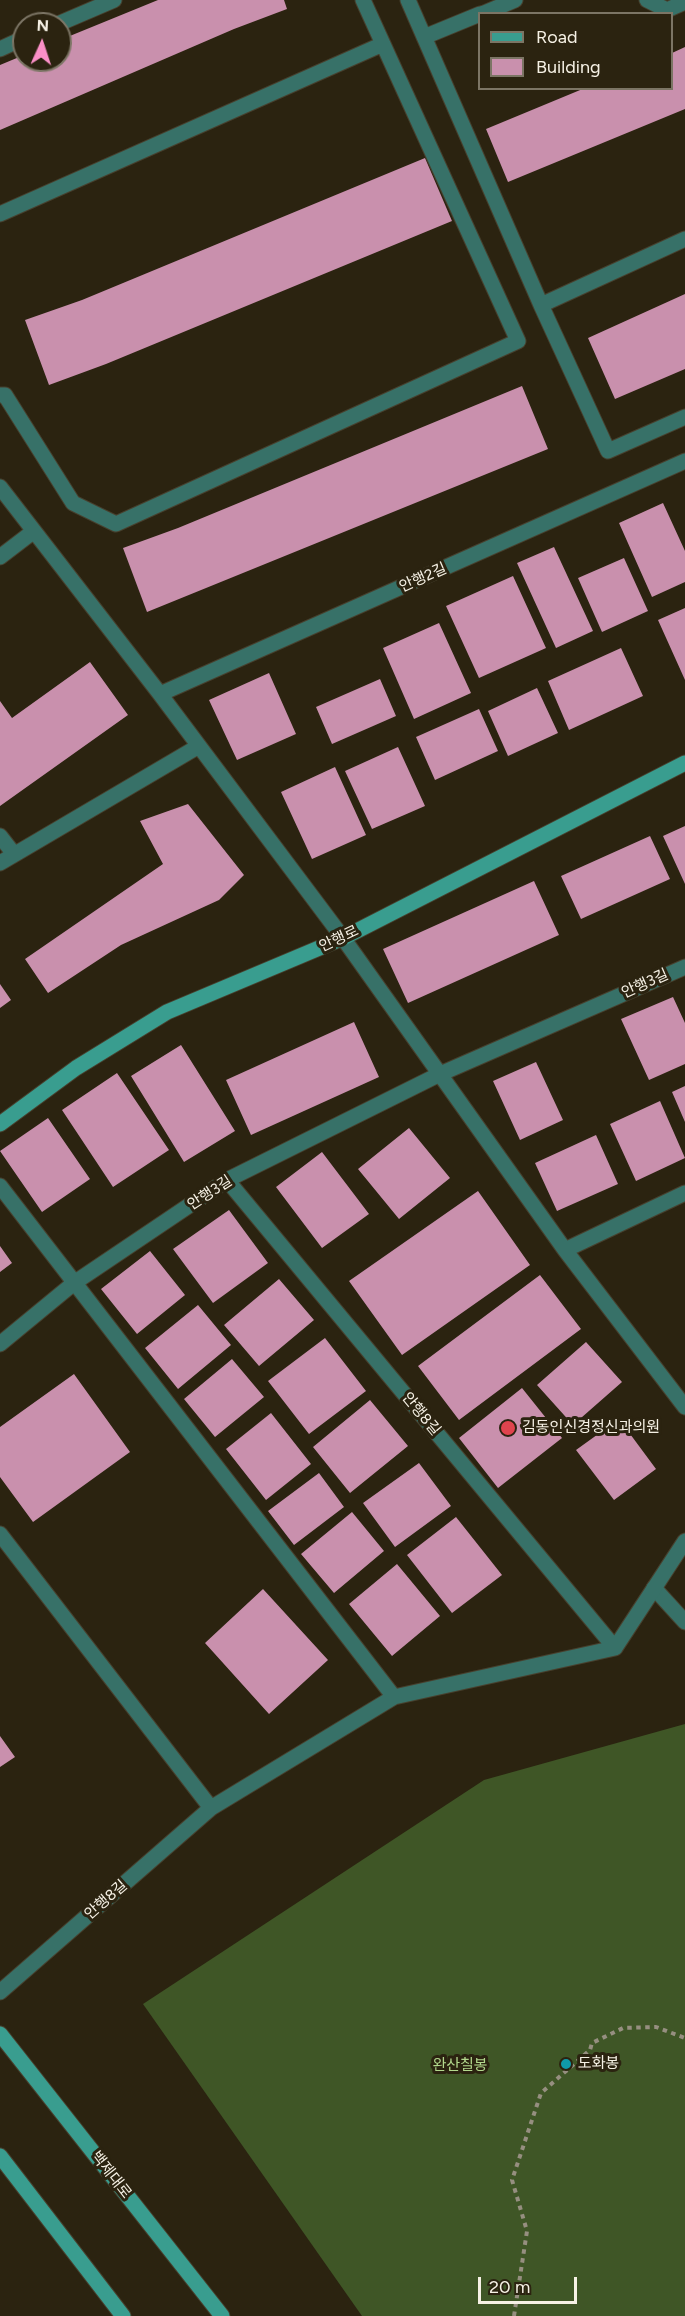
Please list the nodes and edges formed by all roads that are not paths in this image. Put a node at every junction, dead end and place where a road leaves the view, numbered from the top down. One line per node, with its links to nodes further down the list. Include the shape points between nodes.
1 (114, 0): 9 (street)
2 (363, 0): 11 (street)
3 (408, 0): 10 (street)
4 (515, 0): 7 (street)
5 (647, 0): 6 (street, via 667,10)
6 (685, 2)
7 (486, 12)
8 (478, 15): 10 (street)
9 (72, 18)
10 (424, 37): 14 (street)
11 (383, 44): 12 (street); 15 (street, via 518,341 116,524 73,503 4,395)
12 (0, 214)
13 (685, 239): 14 (street)
14 (541, 305): 16 (street, via 608,451)
15 (0, 395)
16 (685, 417)
17 (685, 461): 21 (street, 안행2길)
18 (0, 487): 19 (street)
19 (34, 531): 20 (street); 21 (street)
20 (0, 557)
21 (160, 694): 22 (street)
22 (199, 746): 25 (street); 27 (street)
23 (685, 763): 27 (street, 안행로)
24 (0, 836): 25 (street)
25 (14, 854): 26 (street)
26 (0, 863)
27 (343, 938): 29 (street); 30 (street, 안행로, via 167,1012 76,1068)
28 (685, 967): 29 (street, 안행3길)
29 (440, 1074): 31 (street, 안행3길); 34 (street)
30 (0, 1124)
31 (227, 1180): 35 (street, 안행3길); 42 (street, 안행8길)
32 (0, 1186): 35 (street)
33 (685, 1193): 34 (street)
34 (565, 1250): 37 (street)
35 (74, 1283): 36 (street, 안행3길); 43 (street)
36 (0, 1344)
37 (685, 1407)
38 (0, 1534): 44 (street)
39 (685, 1541): 40 (street)
40 (654, 1588): 41 (street); 42 (street)
41 (685, 1622)
42 (615, 1648): 43 (street, 안행8길)
43 (394, 1697): 44 (street, 안행8길)
44 (211, 1808): 45 (street, 안행8길)
45 (0, 1992)
46 (0, 2034): 49 (street, 백제대로)
47 (0, 2156): 48 (street)
48 (123, 2316)
49 (222, 2316)

